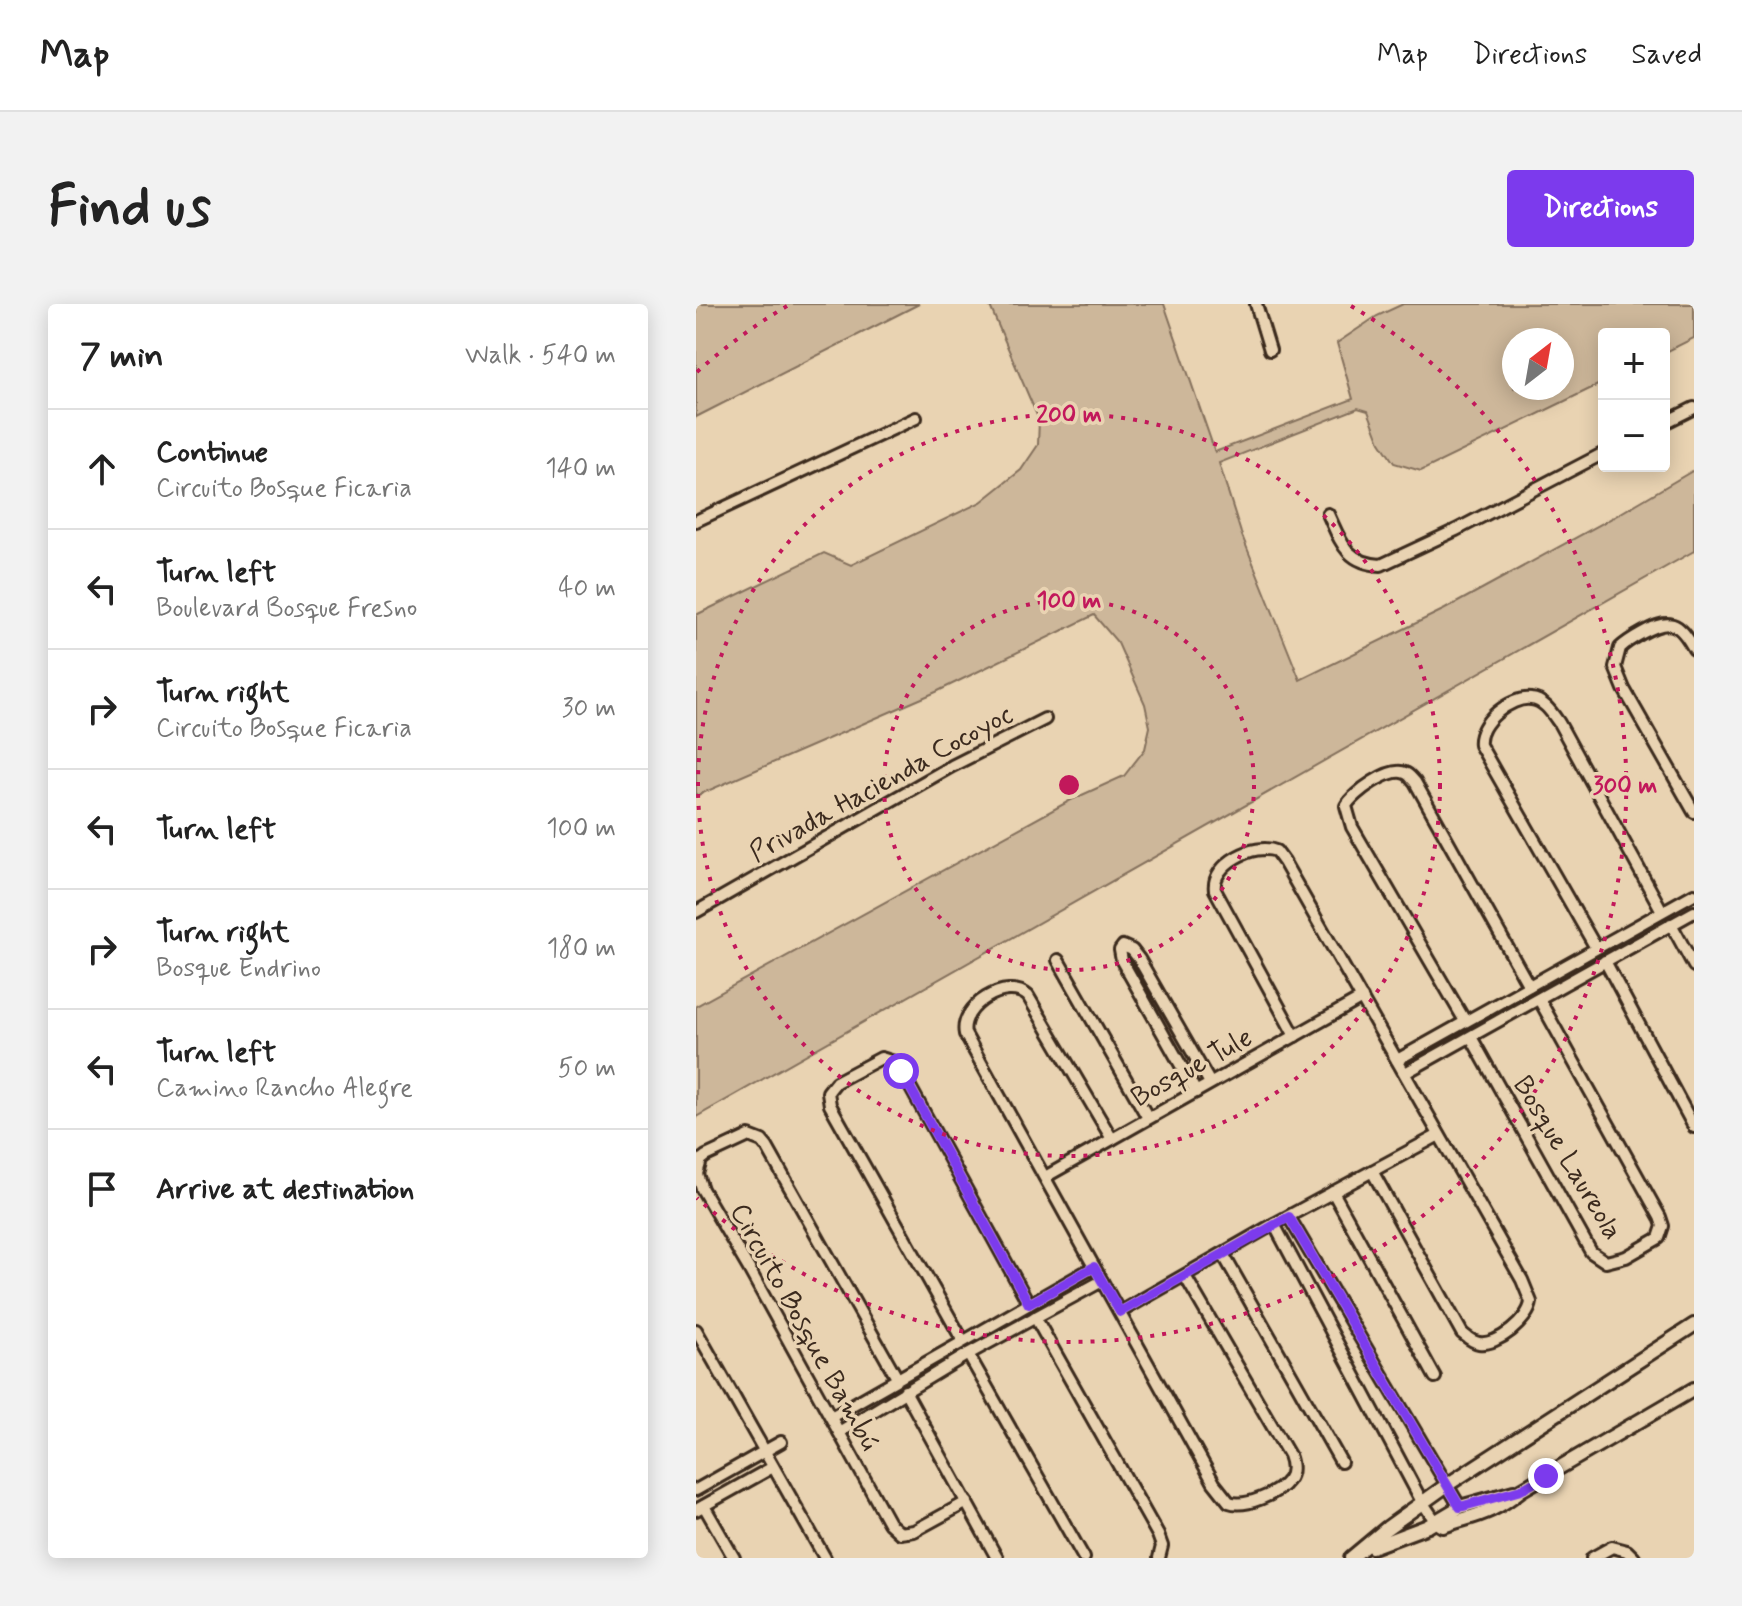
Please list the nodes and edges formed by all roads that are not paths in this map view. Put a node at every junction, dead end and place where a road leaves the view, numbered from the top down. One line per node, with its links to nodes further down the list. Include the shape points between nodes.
1 (1256, 304): 2 (street)
2 (1270, 350)
3 (1694, 408): 5 (street)
4 (916, 418): 8 (street)
5 (1670, 420)
6 (1598, 456): 7 (street, via 1381,565 1355,559)
7 (1328, 514)
8 (696, 521)
9 (1694, 649): 11 (street, via 1677,627 1657,625 1620,648 1615,667)
10 (1045, 719): 14 (street, Privada Hacienda Cocoyoc)
11 (1694, 812)
12 (1694, 894): 13 (street)
13 (1662, 911): 17 (street); 17 (street, via 1559,723 1543,704 1522,699 1489,718 1480,745)
14 (696, 912)
15 (1694, 912): 16 (street)
16 (1671, 924): 19 (street); 20 (street)
17 (1596, 948): 21 (street)
18 (1058, 960): 31 (street)
19 (1605, 961): 23 (street); 32 (street)
20 (1694, 966)
21 (1529, 986): 24 (street); 24 (street, via 1410,776 1397,772 1358,790 1346,806 1352,827)
22 (1362, 998): 25 (street, Bosque Tule); 25 (street, via 1276,851 1260,848 1227,864 1214,883 1219,899); 27 (street)
23 (1539, 999): 26 (street); 26 (street, Bosque Laureola, via 1660,1217 1659,1238 1636,1252 1606,1262 1591,1252)
24 (1465, 1021): 27 (street)
25 (1295, 1036): 29 (street, Bosque Tule)
26 (1471, 1037): 28 (street)
27 (1397, 1060): 28 (street)
28 (1405, 1073): 33 (street)
29 (1210, 1083): 30 (street, Bosque Tule); 30 (street, via 1139,959 1123,946 1122,961)
30 (1196, 1092): 31 (street, Bosque Tule)
31 (1148, 1118): 34 (street, Bosque Tule)
32 (1694, 1127)
33 (1439, 1135): 35 (street); 35 (street, via 1531,1302 1525,1319 1494,1340 1476,1343 1462,1333)
34 (1112, 1139): 36 (street, Bosque Tule); 36 (street, via 1028,996 1012,989 977,1004 965,1018 965,1034)
35 (1372, 1171): 37 (street)
36 (1045, 1177): 41 (street)
37 (1333, 1192): 38 (street); 51 (street)
38 (1289, 1217): 39 (street); 61 (street)
39 (1274, 1224): 40 (street); 65 (street)
40 (1223, 1254): 42 (street); 59 (street)
41 (1094, 1267): 43 (street); 44 (street)
42 (1185, 1276): 45 (street); 45 (street, via 1289,1455 1292,1473 1282,1486 1245,1504 1222,1495)
43 (1102, 1281): 45 (street); 46 (street)
44 (1029, 1304): 49 (street); 49 (street, via 897,1063 881,1058 836,1082 828,1092 830,1105)
45 (1120, 1312)
46 (1035, 1317): 50 (street); 74 (street, via 1158,1535)
47 (1694, 1325): 61 (street)
48 (696, 1330): 58 (street)
49 (963, 1341): 52 (street)
50 (968, 1354): 54 (street); 73 (street)
51 (1435, 1377)
52 (897, 1378): 55 (street); 55 (street, Circuito Bosque Bambú, via 767,1147 749,1136 706,1156 697,1174 702,1189)
53 (1694, 1389): 63 (street)
54 (905, 1391): 56 (street); 64 (street, Circuito Bosque Bambú)
55 (831, 1417): 56 (street, Circuito Bosque Bambú)
56 (839, 1432): 64 (street, Circuito Bosque Bambú, via 889,1523 900,1533 914,1531)
57 (781, 1442): 58 (street)
58 (764, 1452): 60 (street); 62 (street)
59 (1341, 1462)
60 (773, 1467): 67 (street); 71 (street)
61 (1447, 1485): 65 (street); 66 (street)
62 (696, 1490)
63 (1521, 1490): 66 (street); 68 (street, via 1474,1518 1443,1526)
64 (967, 1502): 72 (street, Circuito Bosque Bambú)
65 (1422, 1502): 68 (street); 69 (street)
66 (1460, 1507): 68 (street)
67 (700, 1508): 70 (street)
68 (1435, 1521): 69 (street)
69 (1357, 1554)
70 (734, 1558)
71 (825, 1558)
72 (997, 1558)
73 (1084, 1558)
74 (1159, 1558)
75 (1592, 1558): 76 (street, via 1612,1547)
76 (1634, 1558)

